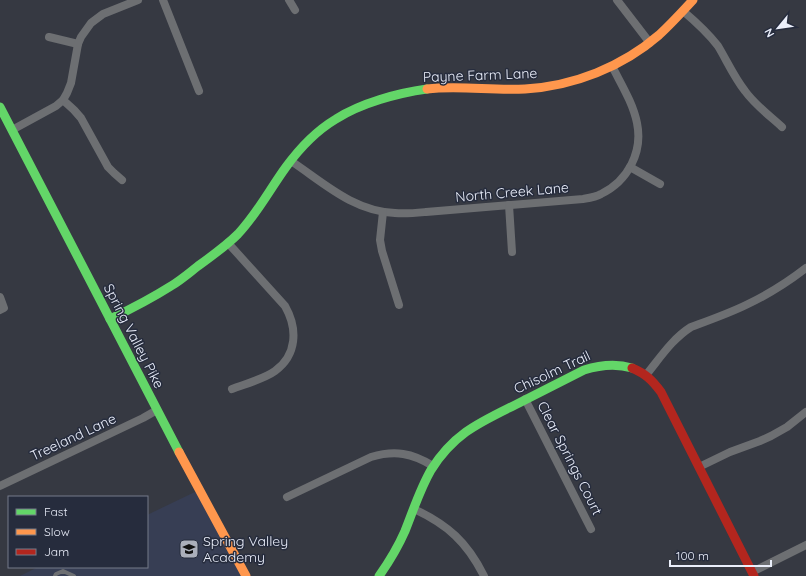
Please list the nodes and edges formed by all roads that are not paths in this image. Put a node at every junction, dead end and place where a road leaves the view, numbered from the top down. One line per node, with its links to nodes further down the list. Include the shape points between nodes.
1 (138, 0): 10 (street, via 96,18 90,23)
2 (163, 0): 12 (street)
3 (289, 0): 6 (street)
4 (617, 0): 9 (street)
5 (693, 0): 7 (street, Payne Farm Lane)
6 (294, 10)
7 (683, 11): 9 (street, Payne Farm Lane); 15 (street, via 711,38 745,92)
8 (48, 37): 10 (street)
9 (650, 43): 11 (street, Payne Farm Lane)
10 (78, 44): 13 (street, via 71,83)
11 (612, 66): 17 (street, Payne Farm Lane, via 578,80 542,87 450,87 410,92 351,111 338,118 315,134); 18 (street, North Creek Lane, via 632,108 638,128 637,150)
12 (199, 91)
13 (63, 100): 16 (street); 19 (street, via 81,118 108,167)
14 (0, 107): 16 (street, Spring Valley Pike)
15 (782, 128)
16 (12, 130): 29 (street, Spring Valley Pike)
17 (291, 161): 22 (street, North Creek Lane, via 345,198); 23 (street, Payne Farm Lane, via 254,214)
18 (630, 167): 20 (street); 21 (street, North Creek Lane, via 619,182 594,197)
19 (122, 180)
20 (660, 184)
21 (509, 205): 22 (street, North Creek Lane, via 403,213); 24 (street)
22 (383, 212): 27 (street, via 380,240)
23 (228, 243): 29 (street, Payne Farm Lane, via 179,282); 31 (street, via 285,306 294,331 292,347 281,366 268,375)
24 (512, 252)
25 (806, 268): 30 (street, via 766,295 684,331)
26 (0, 297): 28 (street, via 4,308)
27 (399, 305)
28 (0, 310)
29 (110, 319): 33 (street, Spring Valley Pike)
30 (646, 376): 32 (street, Chisolm Trail, via 621,365 593,366); 36 (street, Chisolm Trail, via 661,392)
31 (232, 389)
32 (525, 400): 35 (street, Chisolm Trail, via 467,431 448,446); 40 (street, Clear Springs Court)
33 (157, 410): 37 (street, Treeland Lane); 45 (street, Spring Valley Pike)
34 (806, 412): 36 (street, via 771,436)
35 (433, 466): 38 (street, via 408,454 378,455); 39 (street, Chisolm Trail)
36 (699, 467): 42 (street, Chisolm Trail)
37 (0, 486)
38 (287, 497)
39 (414, 508): 46 (street, Chisolm Trail, via 397,548); 47 (street, via 441,523 455,535 473,556)
40 (591, 529)
41 (806, 545): 42 (street)
42 (753, 574)
43 (55, 576): 44 (lane, via 63,571)
44 (74, 576)
45 (246, 576)
46 (379, 576)
47 (484, 576)

